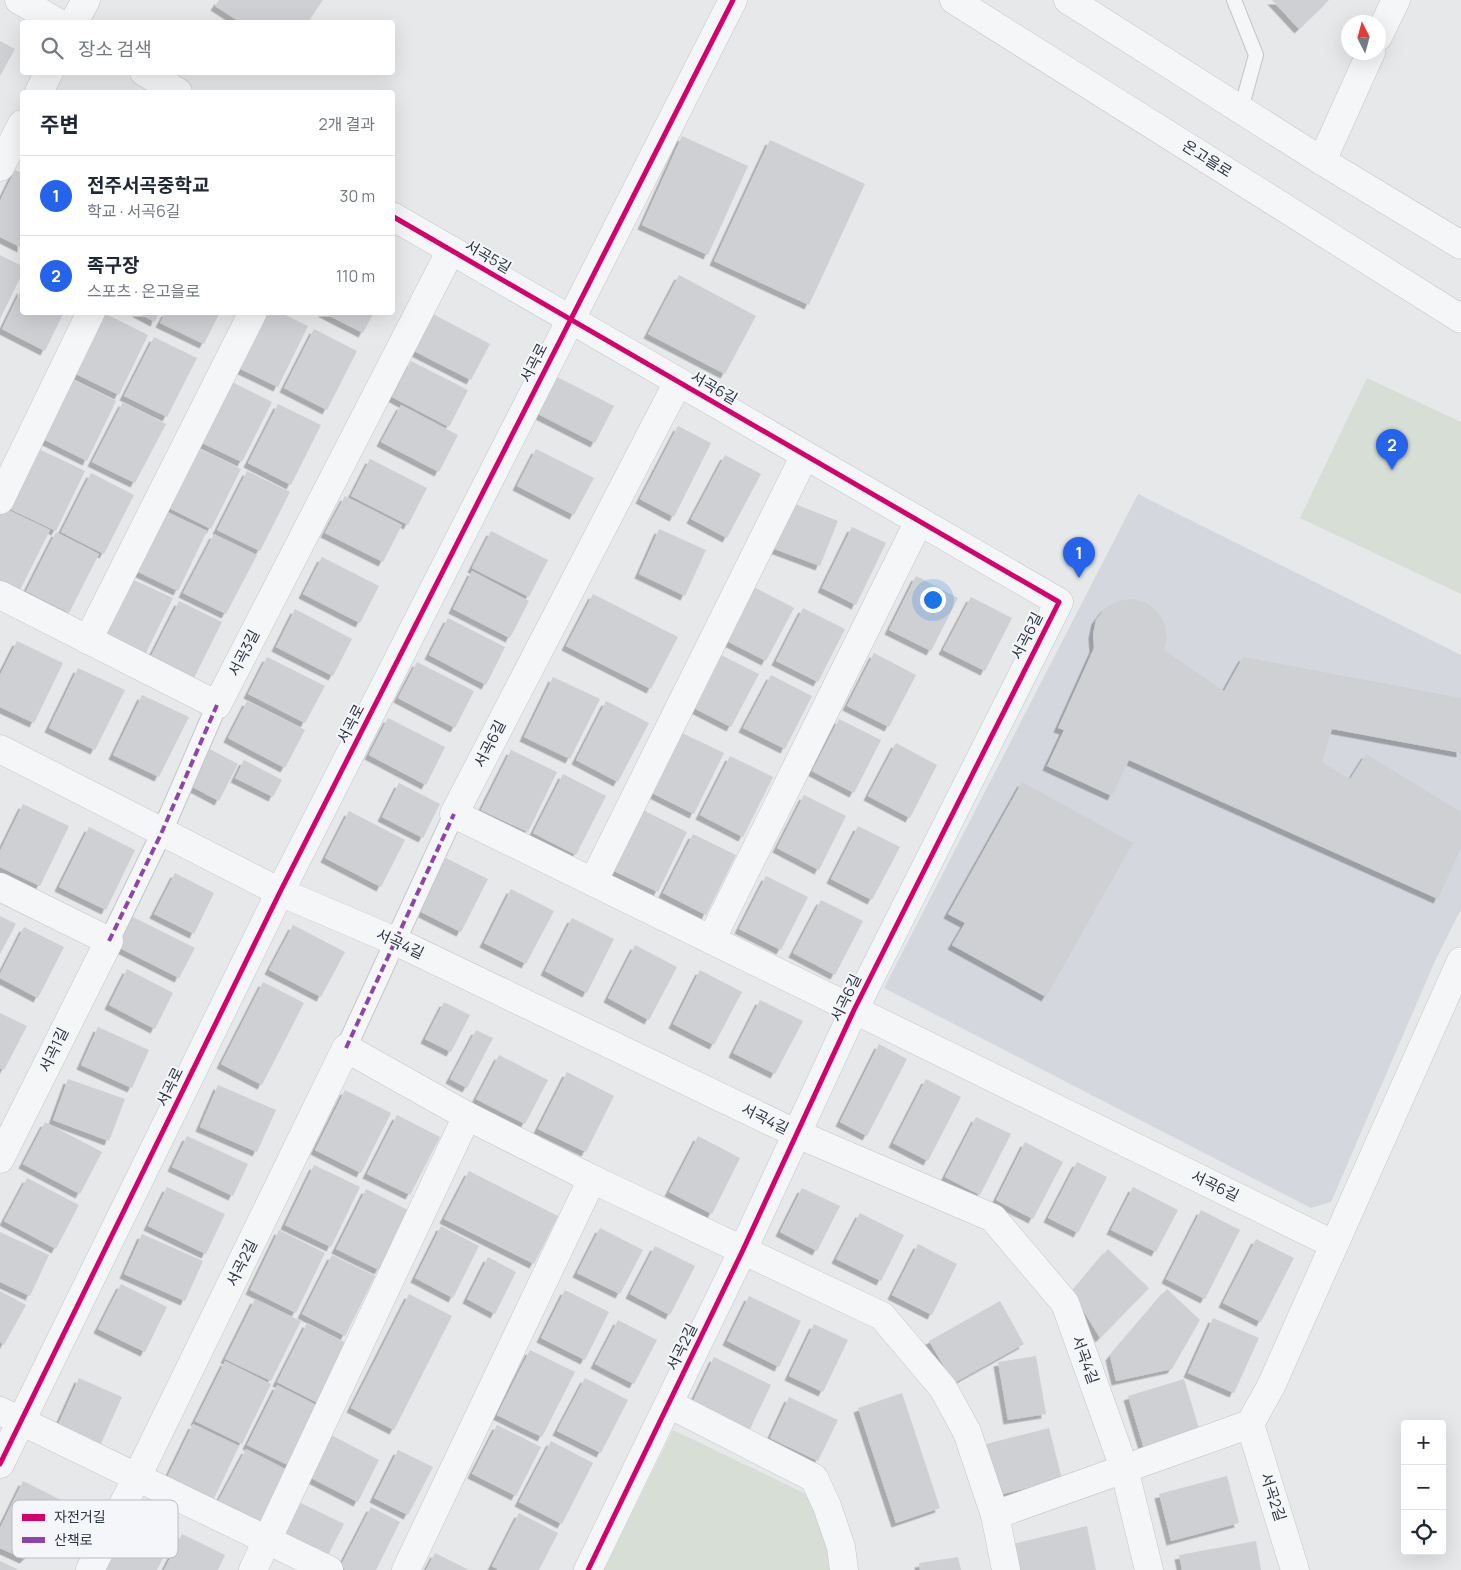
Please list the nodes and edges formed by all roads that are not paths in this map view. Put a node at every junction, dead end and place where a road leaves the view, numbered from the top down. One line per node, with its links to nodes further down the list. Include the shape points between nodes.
1 (19, 0): 8 (street)
2 (86, 0): 9 (street)
3 (732, 0): 26 (street, 서곡로)
4 (954, 0): 23 (street, 온고을로)
5 (1068, 0): 16 (street)
6 (1234, 0): 16 (lane, via 1256,55)
7 (1396, 0): 10 (street)
8 (54, 20)
9 (75, 20)
10 (1386, 21)
11 (1367, 60): 18 (street)
12 (48, 75): 14 (street)
13 (149, 75): 15 (street)
14 (40, 90)
15 (175, 90)
16 (1241, 109): 18 (street)
17 (12, 134): 19 (street)
18 (1322, 161): 21 (street)
19 (0, 167)
20 (395, 218): 22 (street, 서곡5길)
21 (1461, 245)
22 (451, 250): 26 (street, 서곡5길); 29 (street, 서곡5길)
23 (1458, 310)
24 (251, 315): 33 (street)
25 (88, 318): 30 (street)
26 (571, 319): 27 (street, 서곡6길); 40 (street, 서곡로)
27 (678, 382): 28 (street, 서곡6길); 36 (street, 서곡6길)
28 (805, 455): 31 (street, 서곡6길); 38 (street)
29 (337, 472): 34 (street, 서곡3길)
30 (0, 500)
31 (919, 521): 41 (street); 45 (street, 서곡6길, via 1059,602)
32 (0, 596): 33 (street)
33 (88, 640): 34 (street)
34 (217, 705): 37 (street)
35 (0, 749): 37 (street)
36 (454, 814): 38 (street, 서곡6길); 43 (street, 서곡6길)
37 (161, 834): 40 (street); 42 (street)
38 (593, 882): 41 (street, 서곡6길)
39 (0, 887): 42 (street)
40 (280, 892): 43 (street, 서곡4길); 54 (street, 서곡로)
41 (712, 940): 45 (street, 서곡6길)
42 (108, 941): 49 (street, 서곡1길)
43 (395, 941): 46 (street, 서곡2길); 48 (street, 서곡4길)
44 (1461, 961): 51 (street)
45 (854, 1010): 48 (street, 서곡6길); 51 (street, 서곡6길)
46 (346, 1048): 47 (street); 58 (street, 서곡2길)
47 (467, 1116): 50 (street); 61 (street)
48 (795, 1133): 52 (street, 서곡2길); 57 (street, 서곡4길, via 993,1218 1065,1303)
49 (0, 1159)
50 (592, 1179): 52 (street); 66 (street)
51 (1333, 1244): 55 (street, via 1271,1386)
52 (742, 1252): 53 (street, 서곡2길); 60 (street, via 882,1316 943,1388 967,1432)
53 (669, 1404): 67 (street, 서곡2길); 68 (street, via 814,1478 841,1547)
54 (10, 1416): 56 (street, 서곡로); 58 (street)
55 (1250, 1424): 57 (street); 71 (street, 서곡2길)
56 (0, 1464)
57 (1124, 1468): 60 (street); 70 (street, 서곡4길)
58 (138, 1477): 59 (street, 서곡2길); 61 (street)
59 (126, 1500)
60 (995, 1515): 69 (street)
61 (267, 1540): 64 (street); 65 (street)
62 (96, 1558): 63 (street, 서곡2길)
63 (90, 1570)
64 (253, 1570)
65 (328, 1570)
66 (406, 1570)
67 (588, 1570)
68 (844, 1570)
69 (1006, 1570)
70 (1149, 1570)
71 (1296, 1570)

